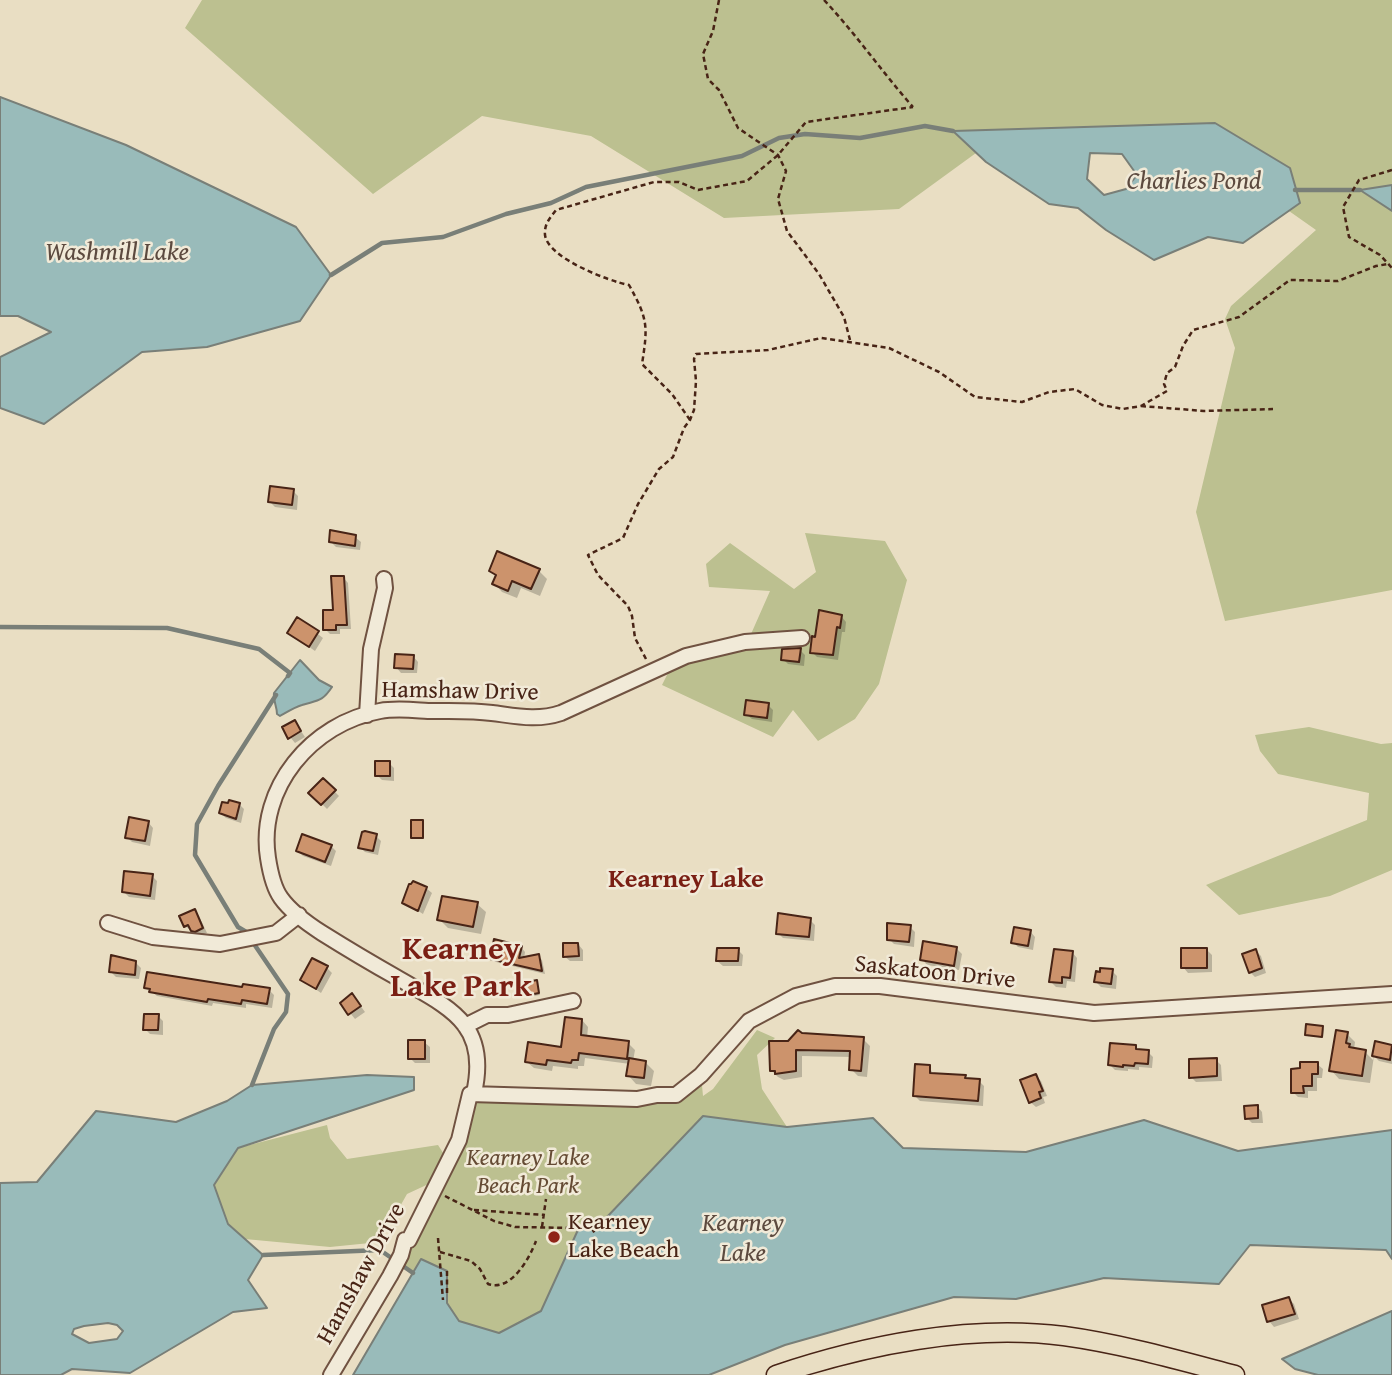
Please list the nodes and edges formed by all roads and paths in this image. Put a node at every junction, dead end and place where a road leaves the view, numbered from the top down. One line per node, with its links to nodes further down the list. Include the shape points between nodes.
1 (719, 0): 3 (path, via 713,31 702,54 708,79 719,90 738,128)
2 (824, 0): 3 (path, via 913,107 806,122)
3 (778, 155): 7 (path, via 786,172 778,199 787,231 838,306); 10 (path, via 747,181 730,186 698,190 679,182 654,182 556,210 546,222 545,237 574,264 608,281 629,285 646,323 642,364)
4 (1392, 170): 5 (path, via 1359,180 1343,207 1349,237)
5 (1388, 264): 6 (path); 8 (path, via 1338,281 1290,280 1239,317 1194,330 1175,367 1167,373 1167,391)
6 (1392, 268)
7 (851, 341): 8 (path, via 889,348 939,372 975,397 1022,402 1075,389 1102,405); 10 (path, via 821,338 768,350 696,354)
8 (1141, 406): 9 (path, via 1203,411)
9 (1273, 409)
10 (690, 420): 13 (path, via 673,457 659,469 638,504 623,538 588,555 598,575 628,606 635,638)
11 (384, 579): 14 (street, via 371,649)
12 (802, 638): 13 (street, Hamshaw Drive, via 724,645)
13 (652, 671): 14 (street, Hamshaw Drive, via 544,717 397,709)
14 (367, 715): 15 (street, Hamshaw Drive, via 316,740 289,769 272,804 267,829 269,868 281,898)
15 (299, 915): 16 (street, via 276,933 220,944 153,937); 19 (street, Hamshaw Drive, via 332,940 445,1005)
16 (108, 923)
17 (1392, 994): 20 (street, Saskatoon Drive, via 1094,1013 880,986 835,986 796,996 749,1021 701,1075 676,1095 637,1099)
18 (573, 1001): 19 (street, via 487,1015)
19 (465, 1026): 20 (street, Hamshaw Drive, via 478,1062 474,1093)
20 (470, 1094): 21 (street, Hamshaw Drive, via 459,1140)
21 (433, 1190): 23 (path); 33 (street, Hamshaw Drive, via 392,1273)
22 (546, 1199): 24 (path)
23 (471, 1210): 24 (path); 25 (path, via 515,1227)
24 (544, 1215): 25 (path)
25 (541, 1227): 26 (path, via 575,1228 587,1221)
26 (597, 1233)
27 (438, 1238): 29 (path)
28 (536, 1241): 29 (path, via 524,1265 505,1283 493,1286 471,1261)
29 (440, 1252): 32 (path)
30 (447, 1271): 31 (path)
31 (447, 1293)
32 (443, 1300)
33 (331, 1375)
34 (776, 1375): 35 (main road, via 876,1347 1015,1334 1105,1343)
35 (1235, 1375)

